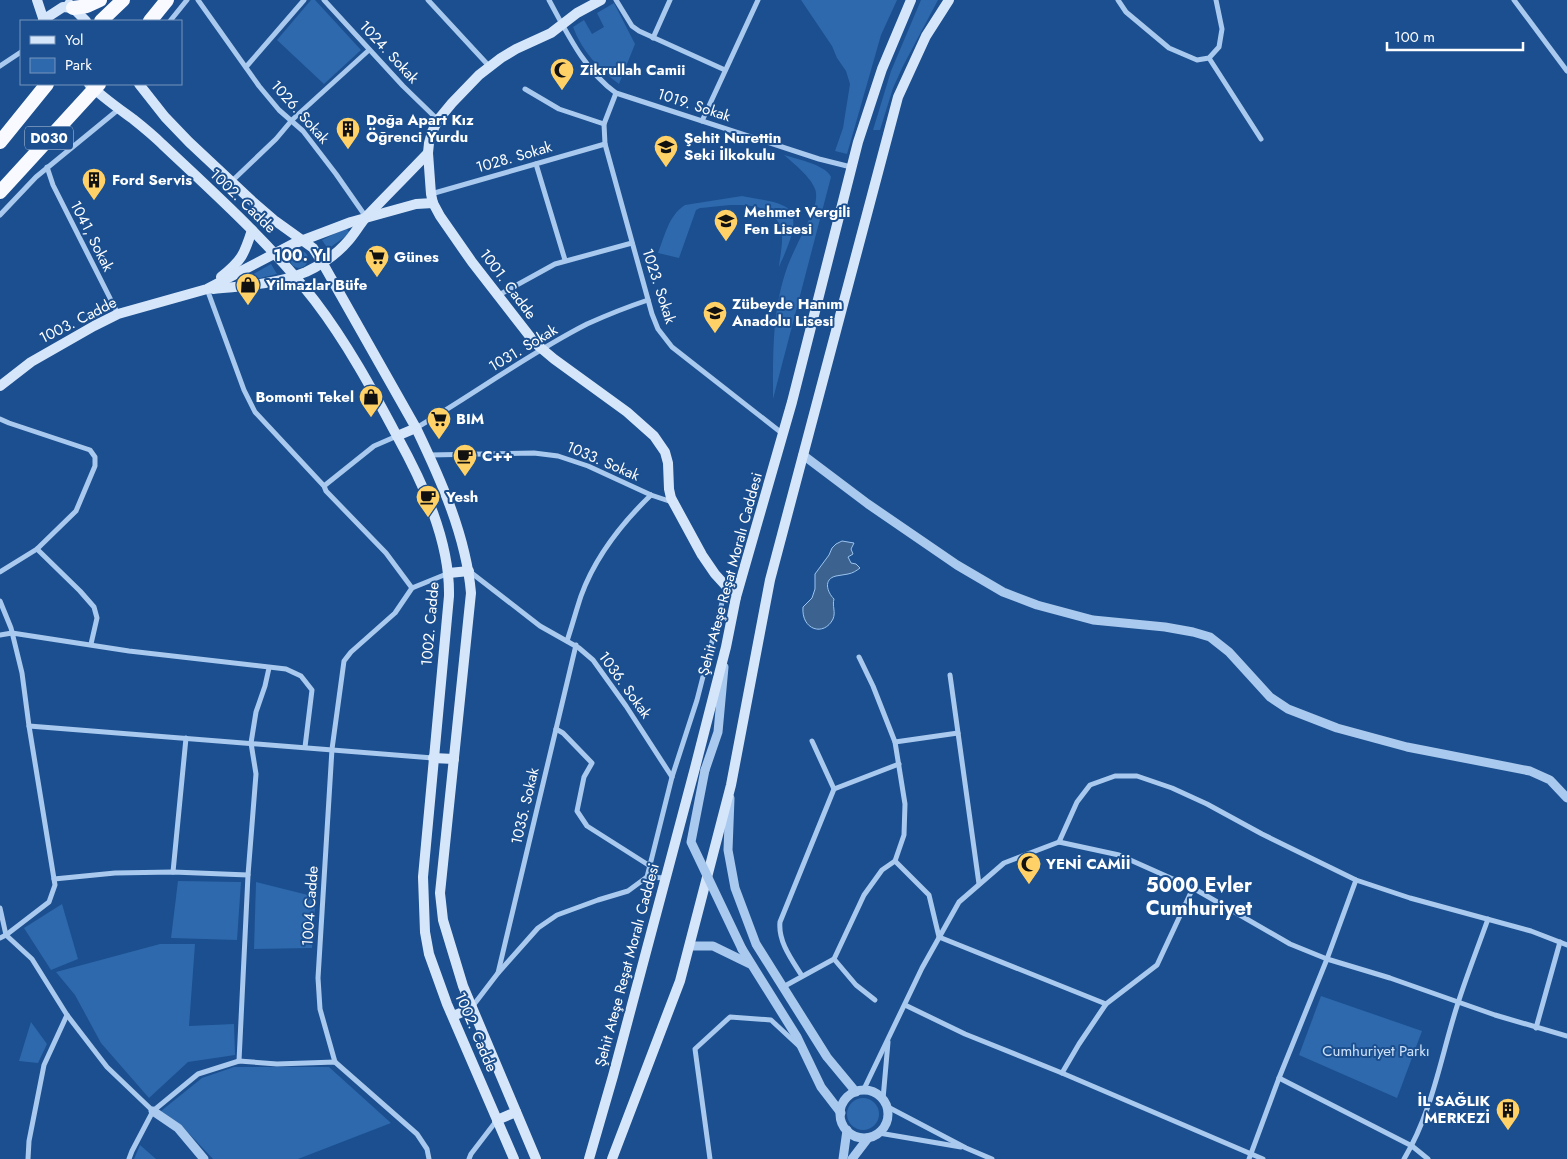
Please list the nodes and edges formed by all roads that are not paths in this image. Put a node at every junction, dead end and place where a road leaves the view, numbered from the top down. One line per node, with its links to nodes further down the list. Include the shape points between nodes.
1 (37, 0): 21 (main road)
2 (100, 0): 20 (highway, via 87,6)
3 (123, 0): 24 (highway)
4 (167, 0): 25 (highway)
5 (187, 0): 26 (street)
6 (198, 0): 34 (street, 1026. Sokak)
7 (304, 0): 34 (street)
8 (324, 0): 29 (street, 1024. Sokak)
9 (428, 0): 33 (street)
10 (550, 0): 27 (street)
11 (601, 0): 27 (main road, 1001. Cadde)
12 (616, 0): 28 (street, via 632,26)
13 (670, 0): 28 (street)
14 (758, 0): 35 (street)
15 (911, 0): 55 (main road, Şehit Ateşe Reşat Moralı Caddesi, via 882,68)
16 (948, 0): 79 (main road, via 926,36 898,97)
17 (1118, 0): 31 (street, via 1126,12 1169,48 1196,60)
18 (1216, 0): 31 (street, via 1222,29 1219,47)
19 (1514, 0): 36 (street)
20 (73, 3): 22 (main road); 23 (main road)
21 (43, 20)
22 (44, 20)
23 (85, 20)
24 (102, 20)
25 (151, 20)
26 (171, 20)
27 (563, 24): 33 (main road, 1001. Cadde); 42 (street, via 591,69)
28 (653, 38): 35 (street)
29 (369, 50): 45 (street); 46 (street, 1024. Sokak)
30 (20, 53): 32 (street)
31 (1209, 58): 49 (street)
32 (0, 66)
33 (489, 66): 46 (main road, 1001. Cadde)
34 (246, 67): 45 (street, 1026. Sokak, via 271,101)
35 (725, 70): 47 (street)
36 (1567, 71)
37 (46, 85): 50 (highway, D030)
38 (94, 85): 44 (main road, 1002. Cadde); 57 (highway, D030)
39 (140, 85): 43 (main road, 1002. Cadde)
40 (146, 85): 43 (street)
41 (525, 89): 48 (street, via 559,109)
42 (616, 93): 47 (street, 1019. Sokak); 48 (street, 1023. Sokak)
43 (151, 100): 56 (main road, 1002. Cadde)
44 (119, 109): 54 (street); 61 (main road, 1002. Cadde, via 150,133)
45 (292, 120): 56 (street); 60 (street, 1026. Sokak, via 318,149)
46 (438, 120): 52 (main road, 1001. Cadde)
47 (702, 121): 55 (street, 1019. Sokak)
48 (604, 124): 51 (street, 1023. Sokak)
49 (1261, 139)
50 (0, 142)
51 (605, 144): 53 (street, 1028. Sokak); 63 (street, 1023. Sokak)
52 (428, 153): 58 (main road, 1001. Cadde); 60 (main road, 1003. Cadde)
53 (536, 164): 58 (street, 1028. Sokak); 65 (street)
54 (47, 167): 59 (street); 71 (street, 1041, Sokak)
55 (851, 167): 76 (main road, Şehit Ateşe Reşat Moralı Caddesi)
56 (231, 182): 62 (main road, 1002. Cadde, via 274,220)
57 (0, 192)
58 (432, 199): 60 (main road); 69 (main road, 1001. Cadde, via 440,216)
59 (0, 215)
60 (366, 217): 62 (main road, 1003. Cadde); 66 (main road, 1003. Cadde, via 348,241)
61 (252, 230): 64 (main road, 1002. Cadde); 68 (main road, via 242,256)
62 (303, 240): 64 (main road, 1003. Cadde); 66 (main road, 1002. Cadde)
63 (632, 243): 65 (street); 70 (street, 1023. Sokak)
64 (274, 254): 67 (main road, 1002. Cadde); 68 (main road, 1003. Cadde)
65 (565, 260): 69 (street)
66 (322, 262): 67 (main road, 1003. Cadde); 75 (main road, 1002. Cadde)
67 (294, 276): 68 (main road, 1003. Cadde, via 248,286); 77 (main road, 1002. Cadde, via 328,318 357,362)
68 (207, 289): 71 (main road, 1003. Cadde); 80 (street, via 255,412)
69 (497, 296): 72 (main road, 1001. Cadde)
70 (648, 300): 72 (street, 1031. Sokak, via 587,325); 76 (street, 1023. Sokak, via 654,321 667,342)
71 (118, 314): 73 (main road, 1003. Cadde, via 31,362)
72 (542, 350): 75 (street, 1031. Sokak); 82 (main road, 1001. Cadde, via 627,412 654,436 666,458)
73 (0, 386)
74 (0, 419): 83 (street, via 90,450 95,457 95,466 76,511)
75 (416, 428): 77 (main road); 78 (main road, 1002. Cadde)
76 (783, 434): 89 (main road, Şehit Ateşe Reşat Moralı Caddesi)
77 (398, 436): 80 (street, via 374,446); 86 (main road, 1002. Cadde, via 436,524)
78 (429, 455): 81 (street, 1033. Sokak, via 552,454 588,466); 84 (main road, 1002. Cadde, via 454,518)
79 (803, 455): 113 (main road, via 770,580); 115 (street, via 868,504 1003,592 1093,620 1193,632 1210,637 1229,652 1270,696 1288,709 1337,728 1407,747 1530,770 1550,780)
80 (324, 486): 88 (street, via 386,553)
81 (651, 495): 82 (street, 1033. Sokak); 93 (street, via 620,528 595,566 581,595)
82 (674, 503): 87 (main road, 1001. Cadde, via 702,555)
83 (37, 549): 85 (street); 94 (street, via 94,607 96,618)
84 (469, 571): 86 (main road); 93 (street, 1036. Sokak, via 540,626); 110 (main road, 1002. Cadde, via 471,593)
85 (0, 572)
86 (449, 573): 88 (street); 109 (main road, 1002. Cadde)
87 (726, 586): 89 (main road, 1001. Cadde); 112 (street, via 697,700)
88 (412, 588): 108 (street, 1004 Cadde, via 395,613 344,661)
89 (736, 597): 96 (main road, Şehit Ateşe Reşat Moralı Caddesi)
90 (0, 601): 91 (street)
91 (12, 633): 92 (street); 94 (street); 100 (street, via 22,672)
92 (0, 635)
93 (567, 641): 95 (street, 1036. Sokak)
94 (91, 644): 98 (street)
95 (576, 646): 101 (street, 1035. Sokak); 112 (street, 1036. Sokak, via 594,660)
96 (726, 647): 122 (main road, Şehit Ateşe Reşat Moralı Caddesi); 137 (street, bridge, via 718,732 705,770 691,842)
97 (859, 656): 105 (street)
98 (269, 668): 106 (street, via 256,712); 107 (street, via 286,669 301,676 312,690)
99 (950, 675): 102 (street)
100 (28, 726): 103 (street); 123 (street)
101 (556, 729): 118 (street, via 592,763 584,777 577,811 587,826); 138 (street, 1035. Sokak)
102 (958, 733): 105 (street); 125 (street)
103 (186, 738): 106 (street); 119 (street)
104 (812, 741): 114 (street)
105 (895, 742): 111 (street)
106 (252, 744): 107 (street); 120 (street, via 256,774)
107 (305, 747): 108 (street)
108 (332, 749): 109 (street); 153 (street, 1004 Cadde, via 318,978 320,1009)
109 (433, 758): 110 (main road); 147 (main road, 1002. Cadde, via 423,877 424,925 429,954)
110 (454, 759): 145 (main road, 1002. Cadde, via 440,893 452,953)
111 (899, 764): 114 (street); 117 (street, via 905,804 904,834)
112 (672, 777): 118 (street)
113 (731, 785): 133 (main road); 140 (street, via 728,850 735,888 756,944)
114 (834, 789): 139 (street, via 780,922 783,943)
115 (1567, 798)
116 (1059, 842): 124 (street, via 1077,802 1090,785 1115,776 1137,776 1207,804); 125 (street, via 1004,863); 126 (street, via 1119,855)
117 (895, 861): 130 (street, via 929,895); 136 (street, via 882,870 864,895)
118 (650, 866): 121 (street)
119 (172, 872): 120 (street); 123 (street)
120 (248, 875): 152 (street)
121 (647, 877): 122 (street); 138 (street, via 628,891 557,915 538,928)
122 (666, 878): 175 (main road, Şehit Ateşe Reşat Moralı Caddesi)
123 (54, 879): 129 (street, via 49,902)
124 (1356, 880): 128 (street); 135 (street)
125 (979, 884): 130 (street, via 958,902)
126 (1193, 888): 135 (street, via 1290,944); 143 (street, via 1157,965)
127 (0, 908): 129 (street)
128 (1488, 919): 132 (street); 142 (street)
129 (6, 934): 131 (street); 146 (street, via 32,959)
130 (939, 937): 143 (street); 144 (street)
131 (0, 938)
132 (1560, 942): 134 (street); 148 (street)
133 (690, 946): 137 (street, via 713,946); 176 (main road, via 680,982)
134 (1567, 946)
135 (1327, 958): 142 (street); 155 (street)
136 (834, 959): 139 (street); 141 (street)
137 (752, 964): 151 (street)
138 (498, 973): 145 (street)
139 (802, 976): 140 (street)
140 (783, 987): 156 (street, via 827,1057)
141 (874, 1000)
142 (1458, 1002): 148 (street); 165 (street, via 1427,1113)
143 (1106, 1004): 154 (street)
144 (905, 1005): 150 (street); 154 (street, via 965,1034)
145 (472, 1008): 147 (main road); 159 (main road, 1002. Cadde)
146 (67, 1015): 158 (street, via 108,1067); 168 (street, via 44,1065)
147 (453, 1016): 161 (main road, 1002. Cadde)
148 (1536, 1028): 149 (street)
149 (1567, 1036)
150 (888, 1039): 156 (street); 157 (street)
151 (803, 1050): 160 (street, via 821,1087); 177 (street, via 771,1020 730,1017 695,1049)
152 (239, 1061): 153 (street, via 278,1064); 158 (street, via 198,1074)
153 (335, 1062): 171 (street, via 417,1134 427,1148)
154 (1062, 1073): 167 (street)
155 (1279, 1078): 165 (street); 167 (street)
156 (859, 1092): 157 (street, via 870,1091); 160 (street, via 845,1100)
157 (885, 1102): 163 (street, via 887,1121); 166 (street)
158 (153, 1111): 169 (street); 170 (street, via 178,1128)
159 (516, 1112): 161 (main road); 174 (main road, 1002. Cadde)
160 (841, 1113): 162 (street)
161 (497, 1120): 172 (street); 173 (main road, 1002. Cadde)
162 (847, 1130): 164 (street, via 860,1138); 178 (street)
163 (879, 1133): 164 (street); 166 (street)
164 (868, 1138): 179 (street)
165 (1412, 1146): 182 (street); 183 (street)
166 (966, 1148): 180 (street)
167 (1250, 1156): 181 (street)
168 (28, 1159)
169 (129, 1159)
170 (204, 1159)
171 (429, 1159)
172 (468, 1159)
173 (514, 1159)
174 (536, 1159)
175 (589, 1159)
176 (612, 1159)
177 (710, 1159)
178 (843, 1159)
179 (852, 1159)
180 (992, 1159)
181 (1263, 1159)
182 (1404, 1159)
183 (1428, 1159)

